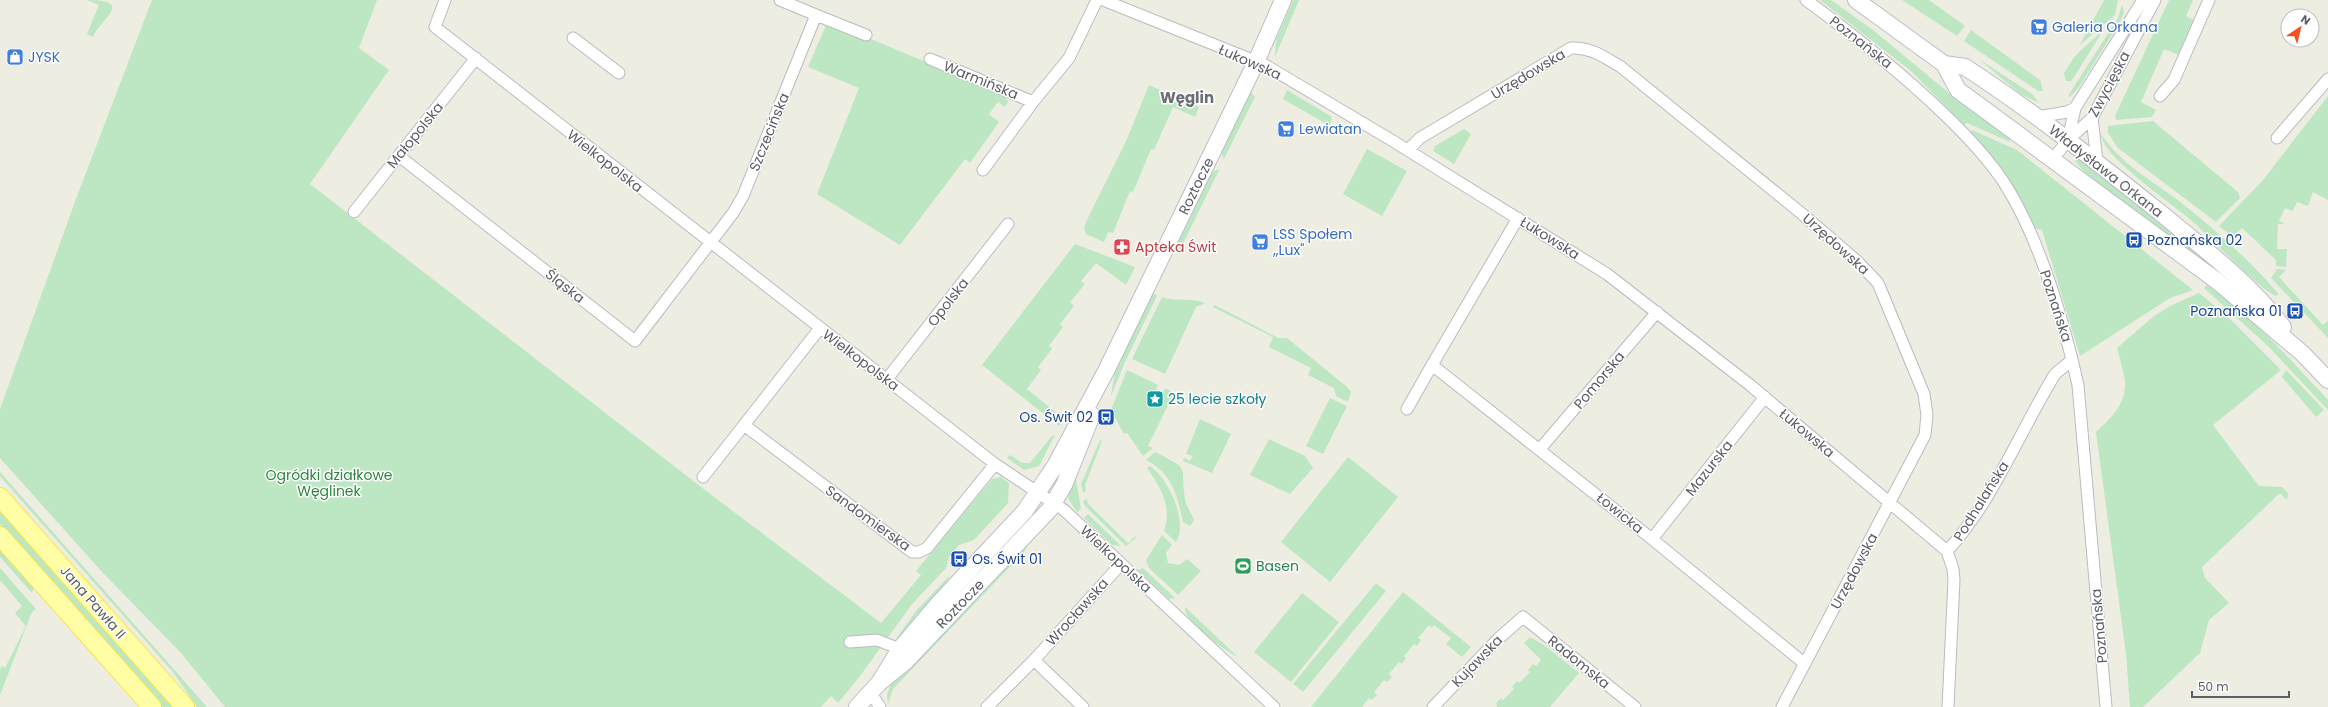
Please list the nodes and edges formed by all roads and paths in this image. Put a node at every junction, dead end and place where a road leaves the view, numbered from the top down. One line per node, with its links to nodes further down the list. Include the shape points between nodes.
1 (445, 0): 14 (street, Wielkopolska, via 435,27)
2 (780, 0): 11 (street)
3 (1097, 0): 21 (street, Warmińska, via 1069,58)
4 (1103, 0): 16 (street, Łukowska)
5 (1283, 0): 16 (street, Roztocze)
6 (1806, 0): 39 (street, Poznańska, via 1910,81 1963,132 2003,181 2040,259)
7 (1856, 0): 17 (street, Władysława Orkana)
8 (2143, 0): 22 (street, Zwycięska)
9 (2154, 0): 24 (street, Zwycięska)
10 (2209, 0): 20 (street, via 2174,80)
11 (816, 15): 12 (street); 35 (street, Szczecińska, via 743,196)
12 (866, 34)
13 (573, 38): 18 (street)
14 (476, 58): 28 (street, Małopolska); 35 (street, Wielkopolska)
15 (930, 59): 21 (street, Warmińska)
16 (1256, 62): 27 (street, Łukowska, via 1327,100); 41 (street, Roztocze)
17 (1944, 64): 23 (street, Władysława Orkana, via 1965,67); 29 (street, Władysława Orkana, via 1958,90)
18 (619, 73)
19 (2328, 79): 25 (street)
20 (2160, 96)
21 (1033, 102): 31 (street, Warmińska)
22 (2075, 108): 23 (street, Zwycięska, via 2067,112); 26 (street, Zwycięska)
23 (2037, 117): 26 (street, Władysława Orkana)
24 (2092, 118): 26 (street, Zwycięska); 30 (street)
25 (2277, 138)
26 (2068, 140): 29 (street, Zwycięska); 30 (street, Władysława Orkana)
27 (1408, 150): 33 (street, Łukowska); 53 (street, Urzędowska, via 1420,138 1571,48 1583,47 1595,51 1621,67 1801,213 1878,282 1924,394 1927,415 1925,435)
28 (399, 156): 32 (street, Małopolska); 35 (street, Śląska, via 635,341)
29 (2053, 159): 38 (street, Władysława Orkana, via 2217,281)
30 (2097, 161): 38 (street, Władysława Orkana, via 2244,283 2272,313)
31 (983, 170)
32 (354, 212)
33 (1518, 218): 36 (street, Łukowska, via 1607,274); 40 (street)
34 (1008, 224): 42 (street, Opolska)
35 (710, 243): 37 (street, Wielkopolska)
36 (1657, 312): 44 (street, Łukowska); 47 (street, Pomorska)
37 (820, 328): 42 (street, Wielkopolska); 46 (street)
38 (2302, 353): 43 (street, Władysława Orkana)
39 (2072, 360): 56 (street, Podhalańska, via 2055,374 1987,496); 75 (street, Poznańska, via 2082,417)
40 (1432, 365): 45 (street); 47 (street, Łowicka)
41 (1106, 371): 50 (street, Roztocze); 52 (street, Roztocze, via 1070,473)
42 (887, 379): 48 (street, Wielkopolska)
43 (2328, 380)
44 (1765, 397): 53 (street, Łukowska); 55 (street, Mazurska)
45 (1407, 409)
46 (744, 425): 48 (street, Sandomierska, via 912,552 927,548); 49 (street)
47 (1540, 449): 55 (street, Łowicka)
48 (995, 464): 50 (street, Wielkopolska)
49 (703, 477)
50 (1038, 493): 52 (street, Wielkopolska); 60 (street, Roztocze, via 1020,517 939,603)
51 (0, 497): 65 (main road, Jana Pawła II)
52 (1054, 502): 57 (street, Wielkopolska); 63 (street, Roztocze, via 1040,520 905,662)
53 (1889, 503): 56 (street, Łukowska); 62 (street, Urzędowska)
54 (0, 536): 64 (main road, Jana Pawła II)
55 (1652, 539): 62 (street, Łowicka)
56 (1947, 552): 74 (street, Podhalańska, via 1954,569)
57 (1121, 564): 61 (street, Wrocławska); 70 (street, Wielkopolska)
58 (1523, 617): 71 (street, Kujawska, via 1498,639); 72 (street, Radomska)
59 (850, 642): 60 (street, via 877,640)
60 (900, 649): 63 (street, Roztocze)
61 (1034, 660): 68 (street, Wrocławska); 69 (street)
62 (1805, 664): 73 (street, Urzędowska)
63 (875, 688): 66 (street, Roztocze); 67 (street)
64 (152, 707)
65 (185, 707)
66 (857, 707)
67 (880, 707)
68 (987, 707)
69 (1083, 707)
70 (1274, 707)
71 (1433, 707)
72 (1634, 707)
73 (1782, 707)
74 (1948, 707)
75 (2106, 707)

